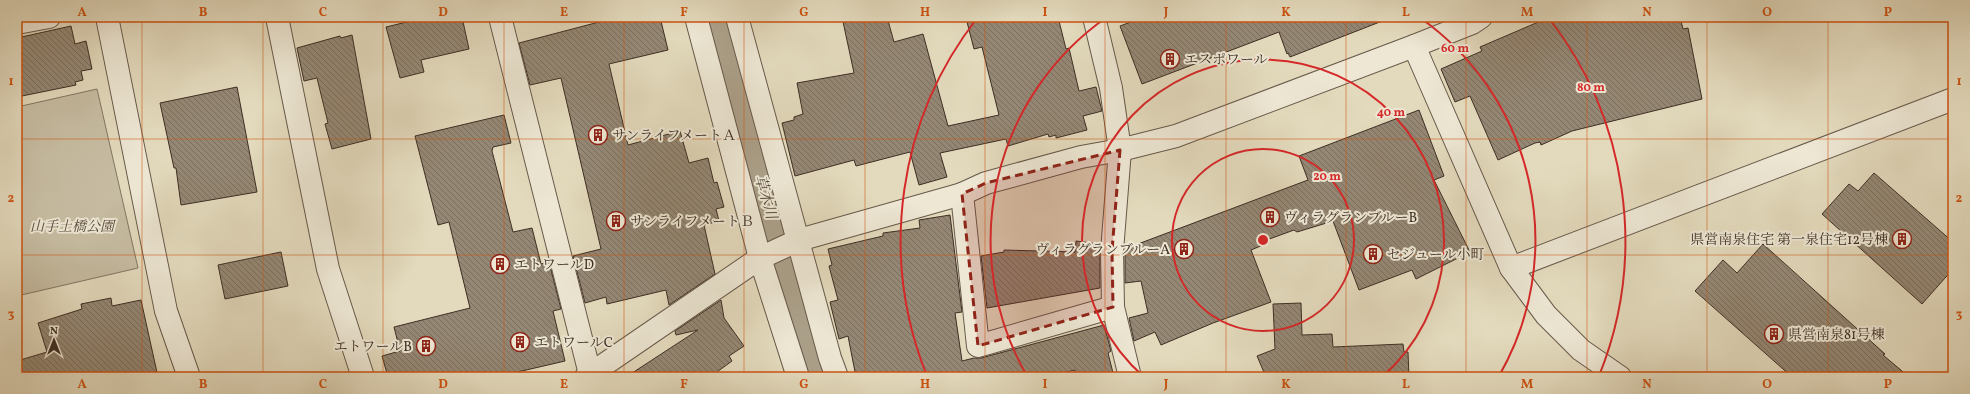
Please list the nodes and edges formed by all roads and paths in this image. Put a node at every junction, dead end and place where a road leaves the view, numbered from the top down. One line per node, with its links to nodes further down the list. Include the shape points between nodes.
1 (48, 17): 9 (street)
2 (107, 17): 19 (street, via 166,311)
3 (277, 17): 20 (street, via 328,269)
4 (500, 17): 18 (street)
5 (696, 17): 15 (street)
6 (737, 17): 14 (street)
7 (1094, 17): 12 (street, via 1111,88)
8 (1481, 17): 10 (street)
9 (17, 23)
10 (1414, 46): 12 (street, via 1176,136); 16 (street)
11 (1953, 99): 16 (street)
12 (1120, 150): 13 (street, via 1081,157 986,183); 17 (street, via 1112,251)
13 (962, 194): 14 (street); 17 (street, via 978,346)
14 (795, 242): 15 (street); 22 (street)
15 (765, 256): 18 (street); 21 (street)
16 (1511, 268): 24 (street, via 1546,315 1581,350)
17 (1114, 307): 23 (street)
18 (588, 376)
19 (189, 377)
20 (363, 377)
21 (798, 377)
22 (837, 377)
23 (1130, 377)
24 (1620, 377)

